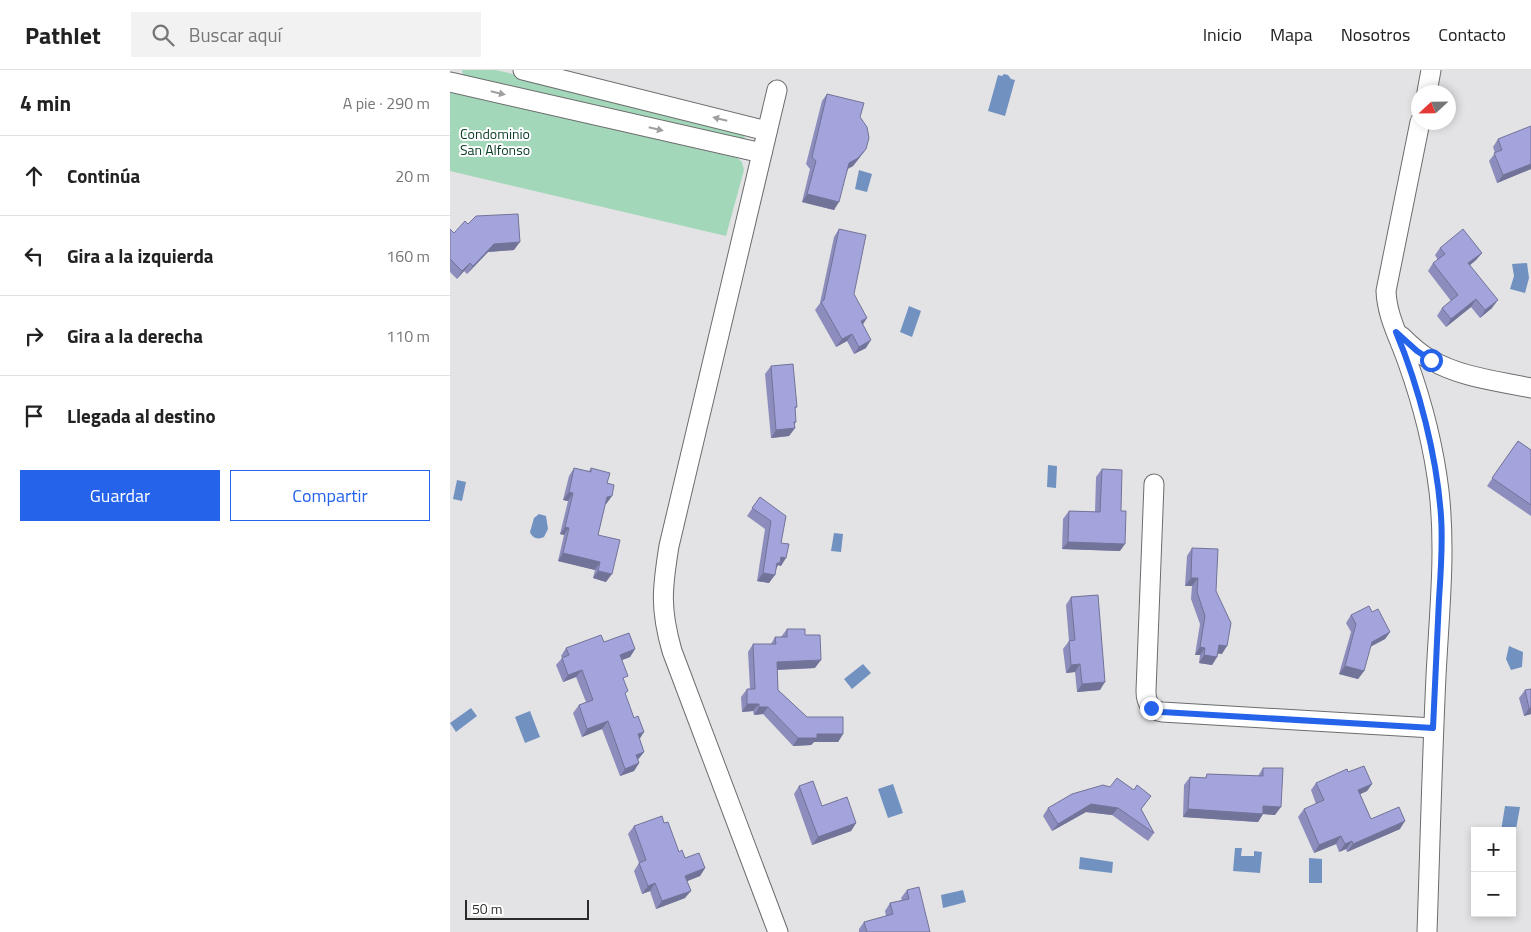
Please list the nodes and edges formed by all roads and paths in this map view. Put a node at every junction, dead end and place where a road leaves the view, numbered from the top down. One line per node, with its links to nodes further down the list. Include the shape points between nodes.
1 (523, 70): 6 (street, one-way to 1)
2 (1431, 70): 4 (street)
3 (450, 82): 8 (street, one-way to 8)
4 (1428, 85)
5 (777, 90): 6 (street)
6 (767, 130): 8 (street)
7 (1418, 130): 9 (street, via 1387,280 1388,310)
8 (762, 153): 13 (street, via 669,546 662,603 672,651)
9 (1396, 332): 10 (street, via 1417,351 1447,368); 12 (street, via 1423,412 1442,517)
10 (1531, 388)
11 (1154, 484): 12 (street, via 1146,691 1151,708 1162,712)
12 (1433, 728): 14 (street)
13 (778, 932)
14 (1427, 932)

